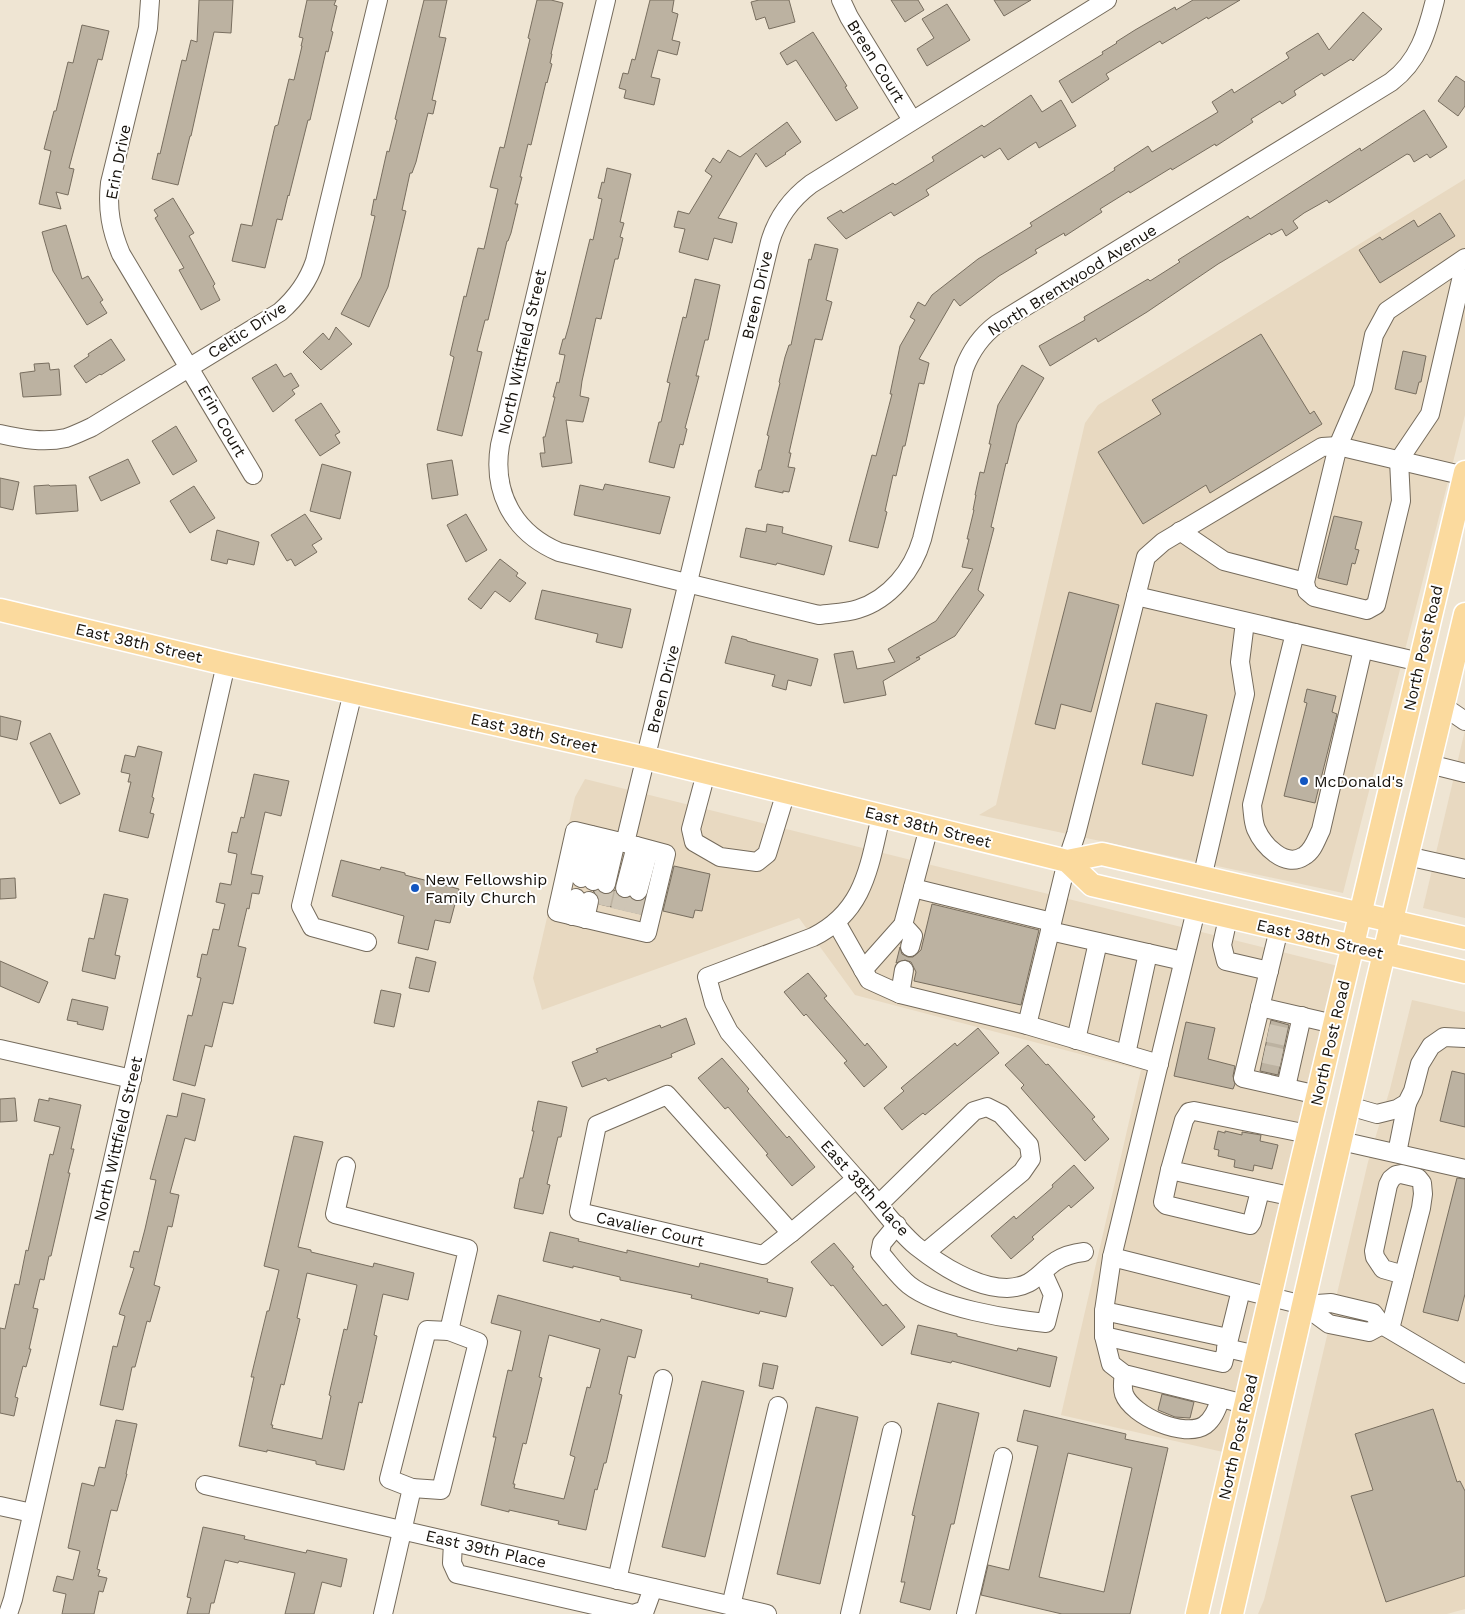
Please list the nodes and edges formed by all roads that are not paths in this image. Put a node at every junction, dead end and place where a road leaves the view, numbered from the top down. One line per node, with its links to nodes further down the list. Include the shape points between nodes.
1 (150, 0): 10 (street, Erin Drive, via 148,28 110,183 109,216 121,254)
2 (378, 0): 10 (street, Celtic Drive, via 315,261 306,283 280,312)
3 (606, 0): 18 (street, North Wittfield Street, via 500,445 499,478 514,517 544,545 567,554)
4 (842, 0): 7 (street, Breen Court, via 849,17)
5 (1435, 0): 18 (street, North Brentwood Avenue, via 1419,51 1410,65 1391,82 997,324 980,340 970,354 962,376 918,552 906,574 888,592 860,609 819,614)
6 (1099, 2): 7 (street, Breen Drive)
7 (912, 120): 18 (street, Breen Drive, via 805,188 790,203 775,228)
8 (1465, 258): 12 (street, via 1387,311 1374,335 1362,388)
9 (1465, 263): 13 (street, via 1430,414)
10 (190, 366): 11 (street, Celtic Drive, via 72,436 44,440); 15 (street, Erin Court)
11 (0, 434)
12 (1338, 446): 13 (street); 16 (street, via 1322,447); 17 (street)
13 (1399, 460): 14 (street); 17 (street, via 1401,501 1376,605 1367,610 1314,597)
14 (1465, 474): 26 (main road, North Post Road)
15 (254, 475)
16 (1180, 531): 17 (street, via 1224,560); 19 (street, via 1146,557)
17 (1305, 582)
18 (689, 583): 31 (street, Breen Drive)
19 (1136, 596): 22 (street); 40 (street)
20 (0, 610): 27 (main road, East 38th Street)
21 (1465, 614): 25 (main road, North Post Road)
22 (1245, 622): 23 (street); 42 (street, via 1240,662 1245,694)
23 (1295, 633): 24 (street); 24 (street, via 1252,805 1256,828 1272,852 1284,859 1296,860 1304,856 1321,830)
24 (1363, 649): 26 (street)
25 (1460, 661): 29 (main road, North Post Road)
26 (1420, 662): 46 (main road, North Post Road)
27 (226, 664): 28 (main road, East 38th Street); 75 (street, North Wittfield Street)
28 (354, 692): 31 (main road, East 38th Street); 54 (street, via 301,906 312,927)
29 (1443, 706): 30 (street); 32 (main road, North Post Road)
30 (1465, 721)
31 (646, 758): 33 (main road, East 38th Street); 38 (street, Breen Drive)
32 (1429, 764): 34 (street); 39 (main road, North Post Road)
33 (706, 773): 35 (main road, East 38th Street); 35 (street, via 691,829 694,842 720,857 757,862 767,854)
34 (1465, 773)
35 (786, 792): 36 (main road, East 38th Street)
36 (881, 816): 37 (main road, East 38th Street); 48 (street, via 863,885 851,906)
37 (929, 827): 40 (main road, East 38th Street); 43 (street)
38 (620, 842): 38 (street, via 593,881); 38 (street, via 666,854 647,933 625,919 587,910 557,912 575,831); 44 (street)
39 (1407, 856): 41 (street); 49 (main road, North Post Road)
40 (1067, 860): 42 (main road, East 38th Street, via 1102,854); 45 (main road, East 38th Street, via 1092,885); 51 (street)
41 (1465, 869)
42 (1202, 878): 46 (main road, East 38th Street)
43 (912, 888): 50 (street); 51 (street)
44 (632, 890)
45 (1196, 910): 47 (main road, East 38th Street); 60 (street)
46 (1360, 914): 49 (main road, East 38th Street); 57 (main road, North Post Road)
47 (1228, 918): 52 (main road, East 38th Street); 63 (street, via 1222,945 1226,961)
48 (836, 922): 61 (street); 86 (street, East 38th Place, via 805,941 708,977 714,1003 730,1032)
49 (1392, 922): 53 (main road, East 38th Street); 59 (main road, North Post Road)
50 (903, 925): 56 (street, via 913,936); 61 (street)
51 (1051, 927): 55 (street); 69 (street)
52 (1279, 929): 57 (main road, East 38th Street); 63 (street)
53 (1465, 937)
54 (367, 942)
55 (1098, 942): 58 (street); 71 (street)
56 (910, 947)
57 (1353, 947): 59 (main road, East 38th Street); 68 (main road, North Post Road)
58 (1148, 953): 60 (street); 73 (street)
59 (1385, 954): 64 (main road, East 38th Street); 79 (main road, North Post Road)
60 (1184, 961): 74 (street)
61 (863, 970): 65 (street, via 869,980)
62 (904, 970): 65 (street)
63 (1269, 971): 66 (street)
64 (1465, 972)
65 (900, 994): 69 (street)
66 (1260, 1007): 67 (street); 76 (street, via 1262,1031 1257,1052 1244,1078)
67 (1302, 1016): 68 (street); 76 (street, via 1287,1059)
68 (1334, 1024): 77 (main road, North Post Road)
69 (1027, 1025): 71 (street)
70 (1465, 1038): 78 (street, via 1444,1037 1430,1046 1420,1064)
71 (1076, 1040): 73 (street)
72 (0, 1049): 75 (street)
73 (1126, 1054): 74 (street)
74 (1159, 1064): 94 (street)
75 (132, 1080): 117 (street, North Wittfield Street)
76 (1286, 1088): 77 (street)
77 (1318, 1095): 80 (main road, North Post Road)
78 (1407, 1103): 79 (street, via 1377,1114); 82 (street)
79 (1349, 1106): 81 (main road, North Post Road)
80 (1308, 1134): 85 (street, via 1189,1112); 88 (main road, North Post Road)
81 (1341, 1141): 82 (street); 99 (main road, North Post Road)
82 (1396, 1153): 84 (street)
83 (346, 1166): 102 (street, via 335,1214 468,1249)
84 (1465, 1169)
85 (1170, 1170): 87 (street); 87 (street, via 1163,1202 1166,1205 1250,1225)
86 (856, 1178): 89 (street, East 38th Place); 91 (street, Cavalier Court)
87 (1260, 1191): 88 (street)
88 (1294, 1197): 98 (main road, North Post Road)
89 (879, 1204): 90 (street, East 38th Place); 92 (street, via 974,1111 987,1107 1001,1114 1029,1145 1031,1159 1022,1172)
90 (897, 1225): 92 (street, East 38th Place); 95 (street, via 882,1242 880,1253 908,1284 936,1301 1046,1323 1053,1295)
91 (791, 1232): 91 (street, Cavalier Court, via 764,1255 579,1212 597,1125 667,1095)
92 (926, 1252): 95 (street, East 38th Place, via 952,1270 990,1286 1018,1286)
93 (1084, 1252): 95 (street, East 38th Place, via 1058,1260)
94 (1112, 1257): 97 (street); 100 (street)
95 (1042, 1274)
96 (1404, 1275): 96 (street, via 1421,1208 1422,1183 1418,1178 1401,1174 1391,1178 1388,1185 1374,1251 1377,1263 1384,1269); 101 (street)
97 (1241, 1290): 98 (street); 104 (street)
98 (1270, 1297): 99 (street); 105 (main road, North Post Road)
99 (1303, 1305): 101 (street, via 1329,1324 1368,1332); 129 (main road, North Post Road)
100 (1104, 1311): 103 (street); 104 (street)
101 (1386, 1327): 106 (street)
102 (449, 1331): 115 (street, via 426,1330 389,1479); 115 (street, via 478,1342 470,1376 441,1490)
103 (1104, 1336): 104 (street); 107 (street, via 1111,1364)
104 (1226, 1350): 105 (street)
105 (1257, 1355): 110 (main road, North Post Road)
106 (1464, 1372)
107 (1124, 1374): 109 (street); 109 (street, via 1124,1394 1133,1406 1160,1423 1178,1428 1193,1430 1206,1424)
108 (663, 1379): 120 (street)
109 (1221, 1398): 110 (street)
110 (1246, 1404): 128 (main road, North Post Road)
111 (778, 1406): 122 (street)
112 (892, 1432): 126 (street)
113 (1004, 1457): 127 (street)
114 (205, 1485): 118 (street, East 39th Place)
115 (412, 1488): 118 (street)
116 (0, 1506): 117 (street)
117 (32, 1513): 123 (street, North Wittfield Street)
118 (403, 1530): 119 (street, East 39th Place); 124 (street)
119 (454, 1542): 120 (street, East 39th Place); 121 (street, via 452,1564 457,1574 633,1614 645,1610)
120 (617, 1580): 121 (street, East 39th Place)
121 (653, 1588): 122 (street, East 39th Place)
122 (719, 1607): 125 (street, East 39th Place)
123 (8, 1614)
124 (383, 1614)
125 (767, 1614)
126 (850, 1614)
127 (966, 1614)
128 (1198, 1614)
129 (1232, 1614)

